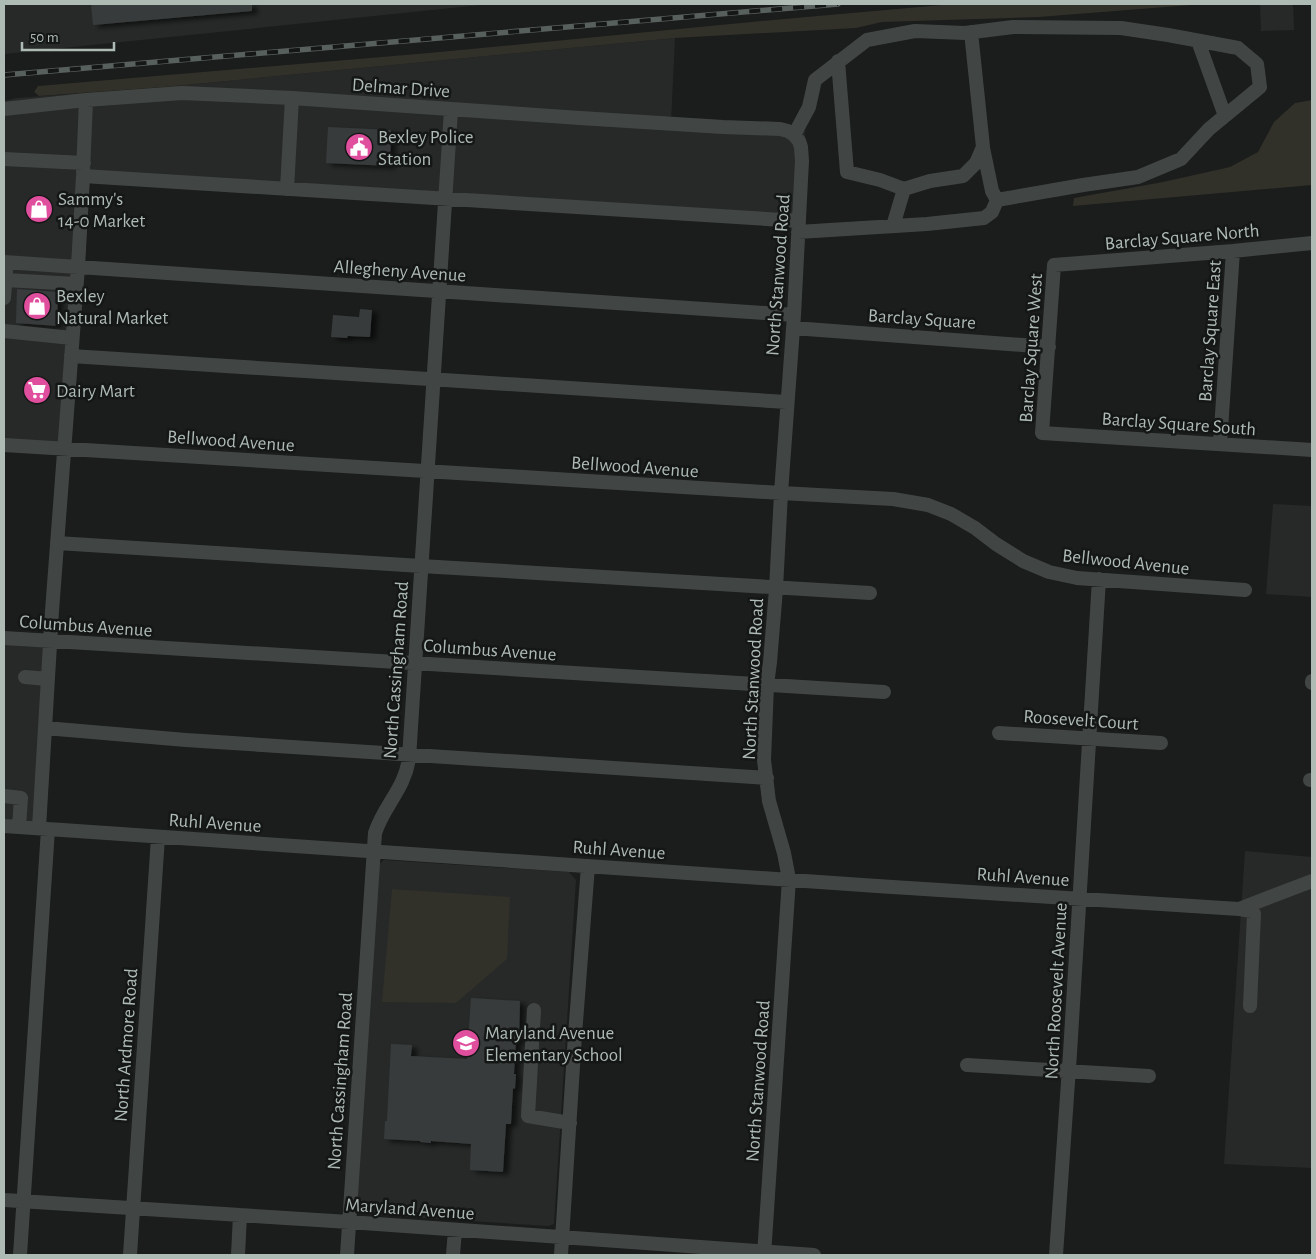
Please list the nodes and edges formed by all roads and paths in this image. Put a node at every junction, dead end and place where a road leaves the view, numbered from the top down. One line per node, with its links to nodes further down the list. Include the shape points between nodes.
1 (971, 32): 2 (street, via 1013,27 1121,28); 3 (street, via 915,31 866,40); 10 (street)
2 (1198, 41): 8 (street); 8 (street, via 1238,48 1257,64 1260,87)
3 (838, 61): 9 (street, via 815,80 809,107); 13 (street, via 847,172)
4 (292, 98): 5 (street, Delmar Drive, via 182,93); 7 (street, Delmar Drive); 14 (street)
5 (86, 100): 6 (street, Delmar Drive); 12 (street)
6 (4, 109)
7 (451, 110): 9 (street, Delmar Drive, via 780,129); 15 (street, North Cassingham Road)
8 (1225, 116): 16 (street, via 1181,159 1138,177)
9 (794, 135): 18 (street, North Stanwood Road, via 801,147 802,161)
10 (983, 147): 13 (street, via 976,163 963,176); 16 (street, via 992,191)
11 (4, 159): 12 (street)
12 (83, 169): 14 (street); 23 (street)
13 (904, 188): 17 (street)
14 (287, 189): 15 (street)
15 (445, 199): 18 (street, via 574,206); 26 (street, North Cassingham Road)
16 (997, 200): 17 (street, via 992,212 984,218)
17 (893, 226): 18 (street)
18 (799, 227): 28 (street, North Stanwood Road)
19 (1312, 243): 20 (street, Barclay Square North)
20 (1233, 251): 22 (street, Barclay Square North); 36 (street, Barclay Square East)
21 (6, 262): 23 (street, Allegheny Avenue); 24 (street)
22 (1054, 265): 31 (street, Barclay Square West)
23 (78, 267): 25 (street); 26 (street, Allegheny Avenue)
24 (6, 280): 25 (street); 27 (street)
25 (76, 284): 30 (street)
26 (439, 291): 28 (street, Allegheny Avenue); 33 (street, North Cassingham Road)
27 (4, 298)
28 (793, 321): 31 (street, Barclay Square); 34 (street, North Stanwood Road)
29 (4, 331): 30 (street)
30 (72, 338): 32 (street)
31 (1049, 347): 35 (street, Barclay Square West)
32 (71, 356): 33 (street); 38 (street)
33 (434, 379): 34 (street); 40 (street, North Cassingham Road)
34 (787, 402): 41 (street, North Stanwood Road)
35 (1042, 433): 36 (street, Barclay Square South)
36 (1220, 444): 39 (street, Barclay Square South)
37 (4, 445): 38 (street, Bellwood Avenue)
38 (64, 449): 40 (street, Bellwood Avenue); 42 (street)
39 (1312, 450)
40 (427, 471): 41 (street, Bellwood Avenue); 43 (street, North Cassingham Road)
41 (781, 493): 44 (street, Bellwood Avenue, via 893,499 928,505 952,514 1023,561 1049,572); 45 (street, North Stanwood Road)
42 (57, 543): 43 (street); 49 (street)
43 (421, 566): 45 (street); 50 (street, North Cassingham Road)
44 (1099, 579): 46 (street, Bellwood Avenue); 57 (street, North Roosevelt Avenue)
45 (776, 587): 47 (street); 53 (street, North Stanwood Road)
46 (1245, 590)
47 (870, 593)
48 (4, 638): 49 (street, Columbus Avenue)
49 (50, 641): 50 (street, Columbus Avenue); 52 (street)
50 (415, 664): 53 (street, Columbus Avenue); 59 (street, North Cassingham Road)
51 (25, 677): 52 (street)
52 (48, 679): 55 (street)
53 (767, 685): 54 (street, Columbus Avenue); 60 (street, North Stanwood Road)
54 (884, 692)
55 (45, 728): 59 (street); 63 (street)
56 (999, 733): 57 (street, Roosevelt Court)
57 (1089, 739): 58 (street, Roosevelt Court); 72 (street, North Roosevelt Avenue)
58 (1161, 743)
59 (409, 754): 60 (street); 68 (street, North Cassingham Road, via 404,778 379,820)
60 (766, 778): 70 (street, North Stanwood Road)
61 (4, 796): 62 (street)
62 (21, 798): 63 (street); 65 (street)
63 (41, 799): 66 (street)
64 (4, 826): 65 (street, Ruhl Avenue)
65 (19, 827): 66 (street, Ruhl Avenue)
66 (44, 829): 67 (street, Ruhl Avenue); 81 (street)
67 (158, 837): 68 (street, Ruhl Avenue); 82 (street, North Ardmore Road)
68 (372, 851): 69 (street, Ruhl Avenue); 84 (street, North Cassingham Road)
69 (588, 866): 70 (street, Ruhl Avenue); 79 (street)
70 (789, 879): 72 (street, Ruhl Avenue); 88 (street, North Stanwood Road)
71 (1312, 881): 73 (street)
72 (1079, 898): 73 (street, Ruhl Avenue); 77 (street, North Roosevelt Avenue)
73 (1236, 909): 74 (street, via 1254,914)
74 (1250, 1006)
75 (534, 1010): 79 (street, via 528,1116)
76 (967, 1065): 77 (street)
77 (1069, 1071): 78 (street); 96 (street, North Roosevelt Avenue)
78 (1149, 1076)
79 (570, 1123): 86 (street)
80 (4, 1200): 81 (street, Maryland Avenue)
81 (24, 1201): 82 (street, Maryland Avenue); 89 (street)
82 (133, 1209): 83 (street, Maryland Avenue); 90 (street, North Ardmore Road)
83 (240, 1215): 84 (street, Maryland Avenue); 91 (street)
84 (349, 1222): 85 (street, Maryland Avenue); 92 (street, North Cassingham Road)
85 (455, 1230): 86 (street, Maryland Avenue); 93 (street)
86 (562, 1237): 87 (street, Maryland Avenue); 94 (street)
87 (671, 1250): 88 (street, Maryland Avenue)
88 (764, 1254): 95 (street, Maryland Avenue)
89 (20, 1255)
90 (130, 1255)
91 (238, 1255)
92 (347, 1255)
93 (453, 1255)
94 (561, 1255)
95 (814, 1255)
96 (1056, 1255)

